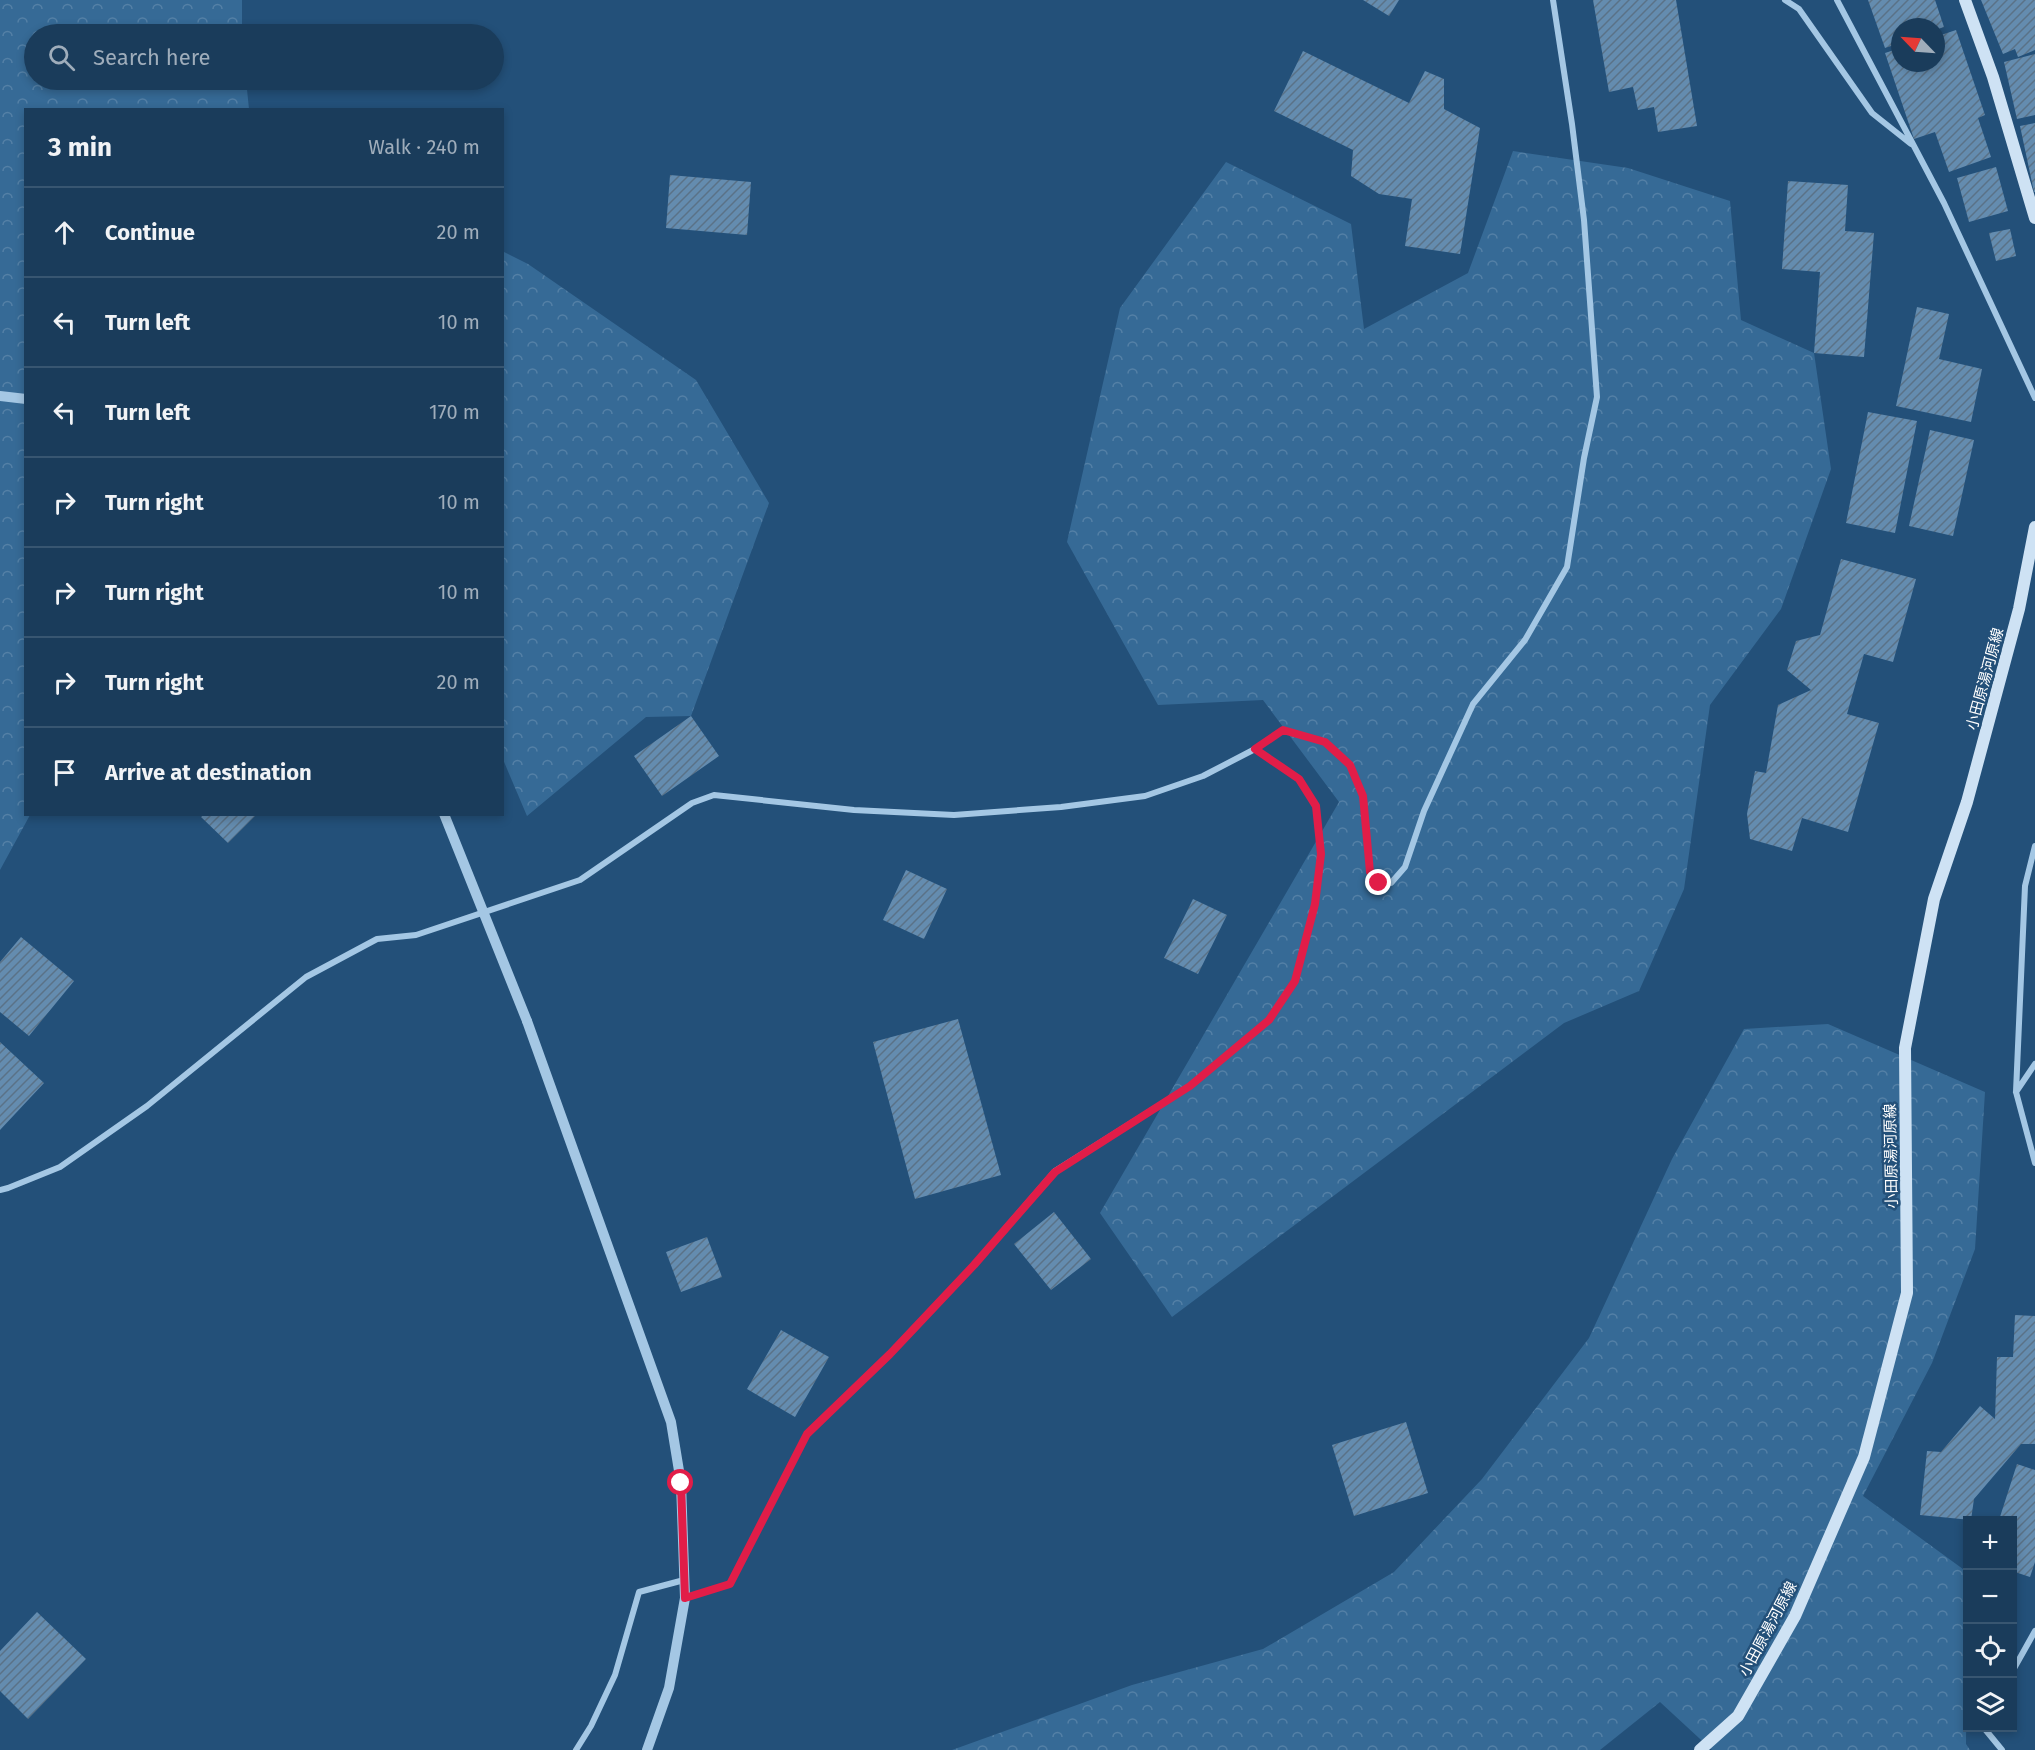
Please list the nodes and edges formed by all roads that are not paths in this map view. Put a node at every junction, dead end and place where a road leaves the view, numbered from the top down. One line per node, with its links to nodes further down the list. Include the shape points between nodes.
1 (1553, 0): 11 (street, via 1584,220 1597,397 1567,567 1525,640 1473,704 1424,811 1405,867 1391,883 1379,883 1370,872 1363,796 1350,765 1325,742 1283,730)
2 (1785, 0): 5 (street, via 1799,9 1872,113)
3 (1837, 0): 5 (street)
4 (1965, 0): 6 (main road, via 1993,77)
5 (1914, 146): 8 (street)
6 (2035, 218)
7 (0, 396): 9 (street)
8 (2035, 398)
9 (24, 399)
10 (2035, 527): 25 (main road, 小田原湯河原線, via 2019,609 1967,802 1934,899 1905,1048 1907,1293 1864,1457 1795,1616 1738,1716)
11 (1255, 749): 17 (street, via 1203,776 1145,796 1061,807 954,815 854,810 714,795 692,803 580,880 416,935 377,939 306,977 147,1106 60,1167); 19 (street, via 1299,779 1316,806 1321,854 1315,904 1295,981 1269,1020 1190,1086 1055,1172 890,1354 807,1434 730,1584)
12 (445, 816): 18 (street, bridge, via 526,1021 671,1422 681,1483)
13 (2035, 846): 15 (street, via 2025,886)
14 (2035, 1064): 15 (street)
15 (2016, 1092): 16 (street)
16 (2035, 1163)
17 (0, 1190)
18 (684, 1580): 19 (street); 23 (street, via 639,1592 615,1675)
19 (685, 1598): 24 (street, via 669,1688)
20 (2035, 1630): 21 (street)
21 (2017, 1664)
22 (1987, 1732): 26 (street)
23 (576, 1750)
24 (646, 1750)
25 (1700, 1750)
26 (2002, 1750)

